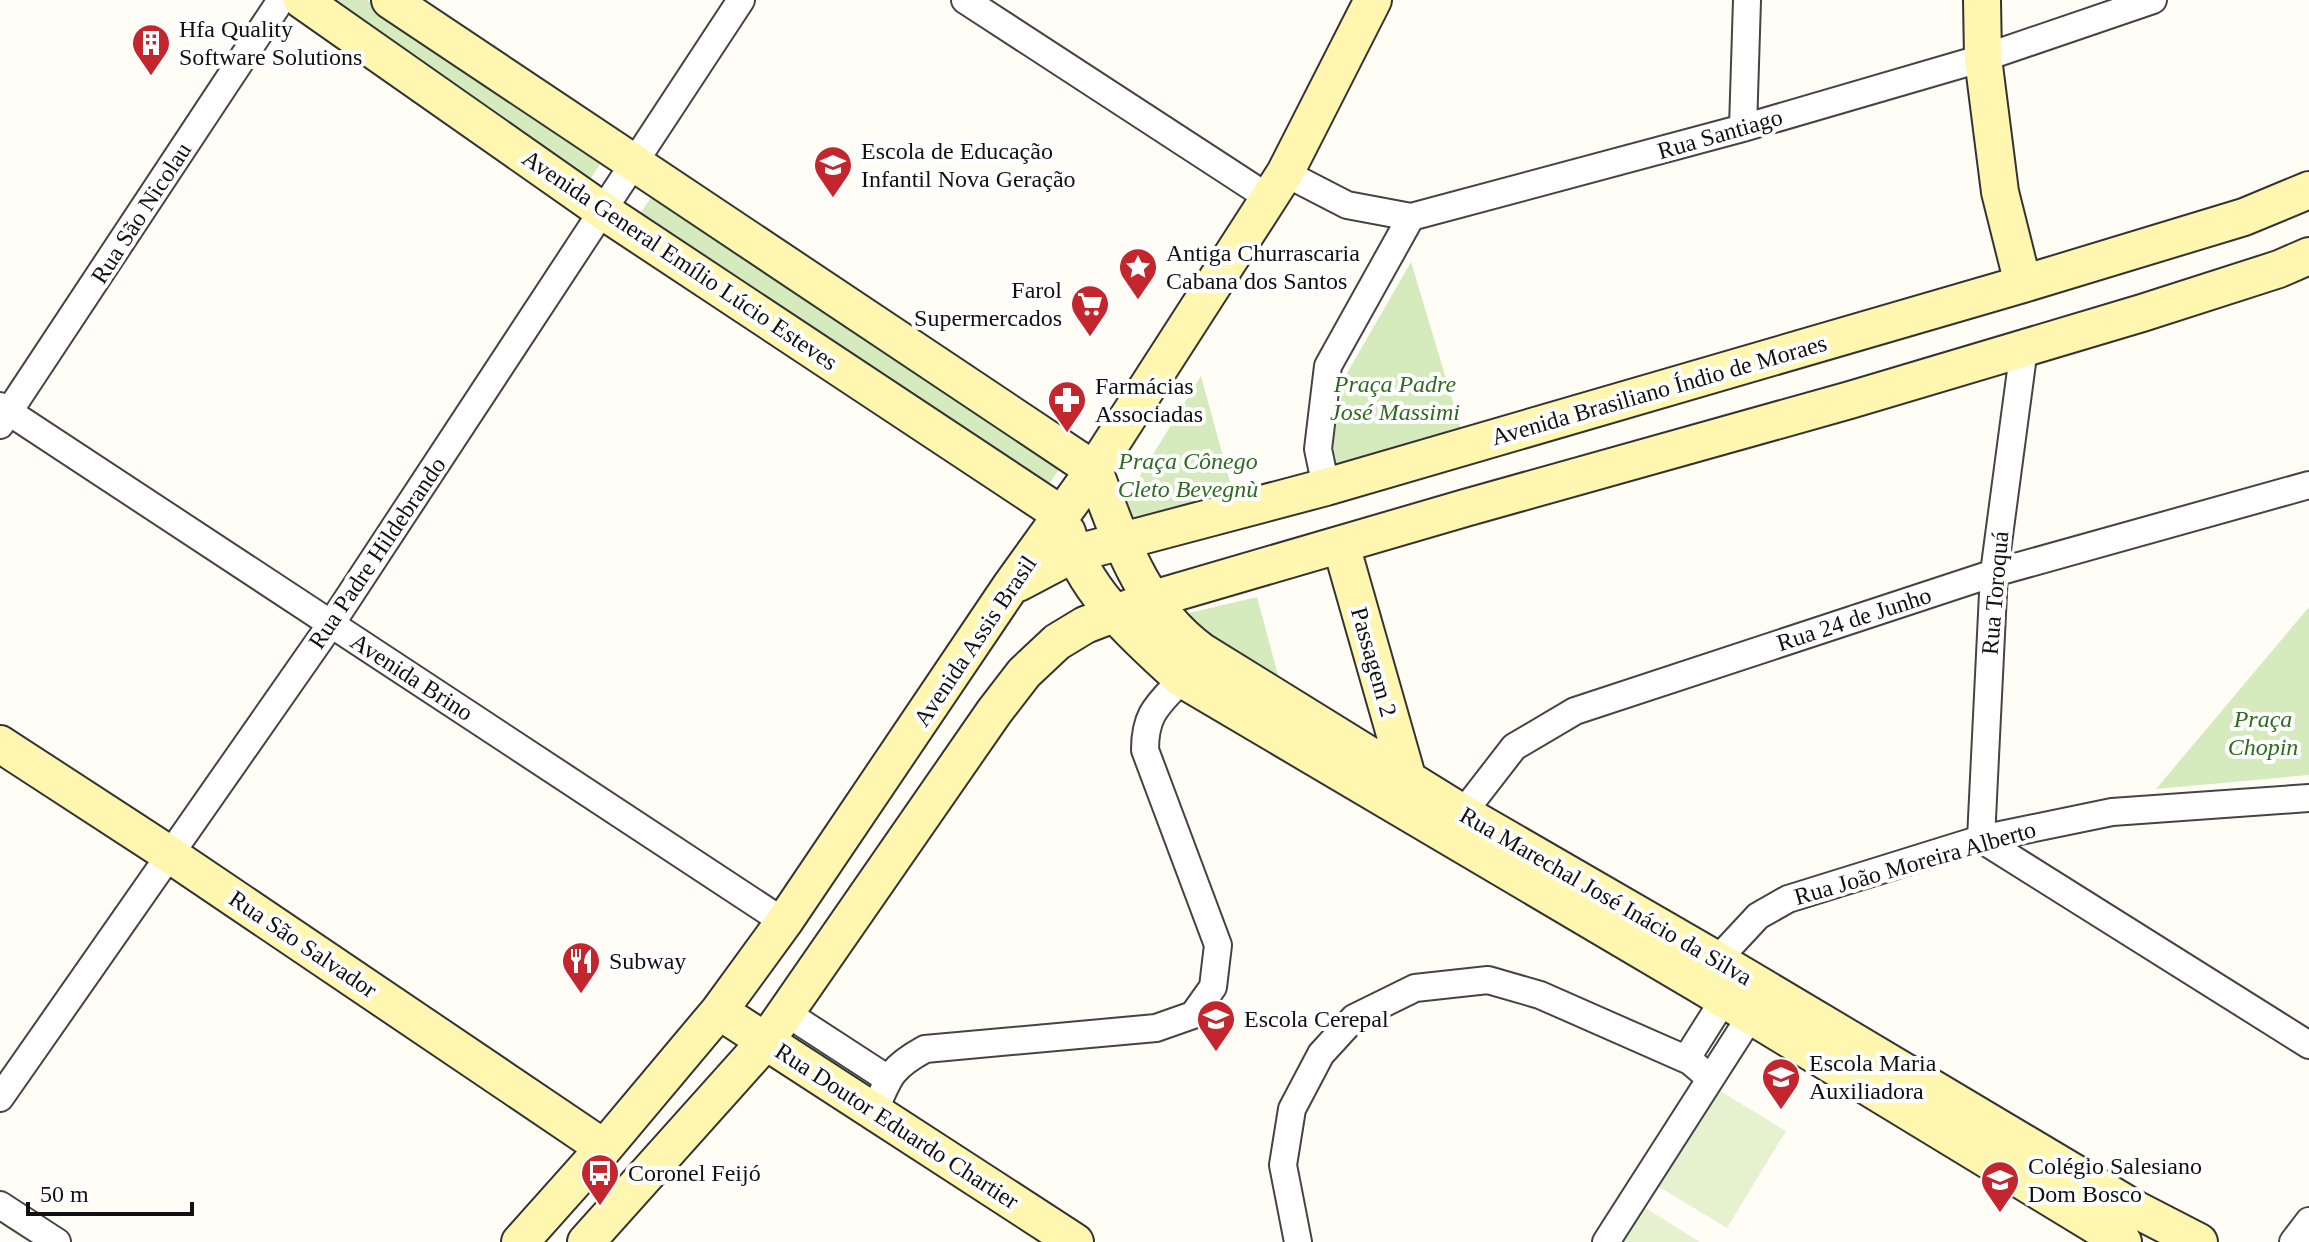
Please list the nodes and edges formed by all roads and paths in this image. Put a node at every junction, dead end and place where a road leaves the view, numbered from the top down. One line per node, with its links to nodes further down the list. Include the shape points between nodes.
1 (281, 0): 20 (street, Rua São Nicolau)
2 (302, 0): 15 (main road, Avenida General Emílio Lúcio Esteves)
3 (390, 0): 12 (main road)
4 (741, 0): 12 (street)
5 (965, 0): 13 (street, Rua Santiago)
6 (1373, 0): 13 (main road, Avenida Assis Brasil)
7 (1747, 0): 11 (street)
8 (1982, 0): 10 (main road)
9 (2153, 0): 10 (street, Rua Santiago)
10 (1983, 58): 11 (street, Rua Santiago); 18 (main road, via 2000,192)
11 (1743, 128): 16 (street, Rua Santiago)
12 (638, 168): 15 (main road, via 652,187 631,219); 21 (main road)
13 (1277, 186): 16 (street, Rua Santiago); 21 (main road, Avenida Assis Brasil)
14 (2309, 190): 18 (main road, Avenida Brasiliano Índio de Moraes, via 2244,217)
15 (607, 214): 24 (main road, Avenida General Emílio Lúcio Esteves); 32 (street, Rua Padre Hildebrando)
16 (1411, 217): 23 (street, via 1328,366 1318,449)
17 (2309, 256): 19 (main road)
18 (2023, 284): 23 (main road, Avenida Brasiliano Índio de Moraes)
19 (2024, 348): 26 (main road); 28 (street, Rua Toroquá)
20 (3, 415): 32 (street, Avenida Brino)
21 (1094, 470): 24 (main road, Avenida Assis Brasil); 25 (main road, Rua Marechal José Inácio da Silva)
22 (2309, 485): 28 (street, Rua 24 de Junho)
23 (1326, 487): 25 (main road, Avenida Brasiliano Índio de Moraes)
24 (1062, 515): 27 (main road, Rua Marechal José Inácio da Silva); 29 (main road, Avenida Assis Brasil)
25 (1122, 541): 27 (main road, Avenida Brasiliano Índio de Moraes); 30 (main road, Rua Marechal José Inácio da Silva)
26 (1341, 545): 30 (main road); 35 (main road, Passagem 2)
27 (1073, 554): 29 (main road, Avenida Brasiliano Índio de Moraes); 31 (main road, Rua Marechal José Inácio da Silva)
28 (1994, 573): 37 (street, Rua 24 de Junho, via 1575,711 1514,747); 38 (street, Rua Toroquá)
29 (1010, 587): 40 (main road, Avenida Assis Brasil)
30 (1150, 600): 31 (main road); 35 (main road, Rua Marechal José Inácio da Silva, via 1180,636 1201,651)
31 (1114, 613): 33 (main road, Rua Marechal José Inácio da Silva); 43 (main road, via 1057,642 1024,673)
32 (331, 624): 39 (street, Rua Padre Hildebrando); 40 (street, Avenida Brino)
33 (1182, 679): 37 (main road, Rua Marechal José Inácio da Silva); 46 (street, via 1154,709 1145,728 1145,750 1218,945 1213,987 1200,1006 1193,1015 1156,1028 925,1049 902,1061)
34 (0, 744): 39 (main road, Rua São Salvador)
35 (1408, 780): 37 (main road, Rua Marechal José Inácio da Silva)
36 (2309, 798): 38 (street, Rua João Moreira Alberto, via 2112,812)
37 (1455, 823): 41 (main road, Rua Marechal José Inácio da Silva)
38 (1981, 839): 41 (street, Rua João Moreira Alberto, via 1788,899 1758,916); 44 (street)
39 (169, 854): 47 (street, Rua Padre Hildebrando); 48 (main road, Rua São Salvador)
40 (784, 922): 42 (main road, Avenida Assis Brasil)
41 (1733, 988): 45 (street, Rua João Moreira Alberto, via 1692,1050); 49 (main road, Rua Marechal José Inácio da Silva)
42 (719, 1011): 43 (main road, Rua Doutor Eduardo Chartier); 48 (main road, Avenida Assis Brasil)
43 (776, 1026): 46 (main road, Rua Doutor Eduardo Chartier); 54 (main road)
44 (2309, 1045)
45 (1700, 1070): 56 (street, via 1540,995 1488,980 1415,988 1354,1018 1321,1054 1292,1109 1283,1165); 57 (street, Rua João Moreira Alberto)
46 (881, 1095): 55 (main road, Rua Doutor Eduardo Chartier)
47 (0, 1098)
48 (604, 1148): 53 (main road, Avenida Assis Brasil)
49 (2058, 1183): 58 (main road, Rua Marechal José Inácio da Silva); 59 (main road, Rua Marechal José Inácio da Silva, via 2135,1209)
50 (0, 1205): 52 (street)
51 (2309, 1221): 60 (street)
52 (57, 1242)
53 (520, 1242)
54 (586, 1242)
55 (1075, 1242)
56 (1298, 1242)
57 (1606, 1242)
58 (2123, 1242)
59 (2199, 1242)
60 (2293, 1242)

